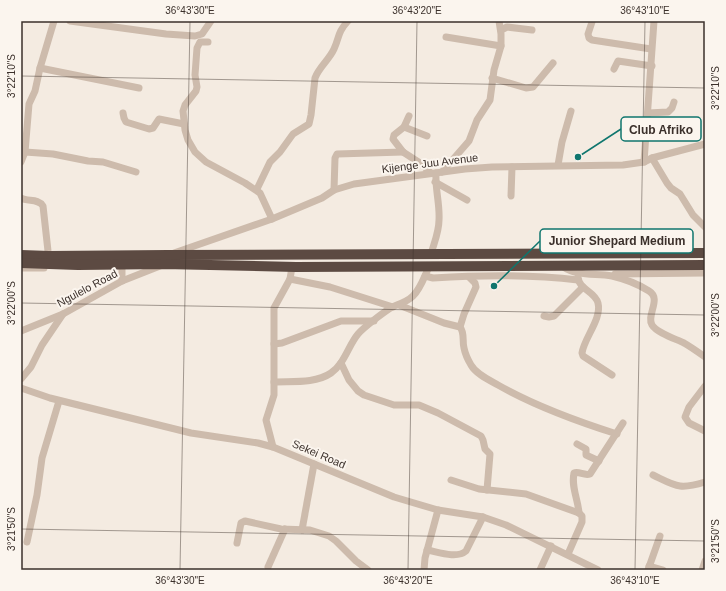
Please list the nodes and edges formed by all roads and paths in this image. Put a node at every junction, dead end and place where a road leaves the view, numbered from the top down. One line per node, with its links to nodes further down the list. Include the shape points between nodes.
1 (54, 21): 16 (street)
2 (70, 21): 3 (street, via 195,36 202,34)
3 (211, 21)
4 (348, 21): 40 (street, via 338,34 334,49 314,78 309,124 293,134 270,162)
5 (499, 21): 8 (street)
6 (654, 21): 13 (street)
7 (592, 22): 13 (street, via 588,34 592,40)
8 (501, 30): 9 (street, via 507,27); 12 (street)
9 (532, 30)
10 (446, 36): 12 (street)
11 (208, 42): 26 (street, via 200,42 197,48 197,87 184,105)
12 (501, 46): 18 (street)
13 (652, 49): 15 (street)
14 (553, 63): 18 (street, via 533,87 526,88)
15 (652, 66): 17 (street, via 618,61); 24 (street)
16 (40, 68): 19 (street); 21 (street, via 35,91)
17 (614, 69)
18 (492, 78): 38 (street, via 490,100 477,120 469,140)
19 (139, 88)
20 (674, 102): 24 (street, via 668,112)
21 (25, 109): 30 (street)
22 (571, 111): 35 (street)
23 (123, 113): 26 (street, via 126,122 149,129 153,128 159,119 164,118)
24 (648, 113): 34 (street)
25 (409, 116): 27 (street)
26 (184, 124): 40 (street, via 188,140 200,158)
27 (404, 127): 28 (street); 31 (street, via 393,137)
28 (427, 136)
29 (705, 144): 32 (street, Kijenge Juu Avenue)
30 (25, 152): 33 (street); 37 (street, via 103,162)
31 (403, 152): 38 (street); 41 (street, via 337,154)
32 (652, 158): 34 (street, Kijenge Juu Avenue); 46 (street, via 670,188 680,194 693,215)
33 (21, 162)
34 (644, 162): 35 (street, Kijenge Juu Avenue, via 623,165)
35 (558, 165): 36 (street, Kijenge Juu Avenue)
36 (512, 167): 38 (street, Kijenge Juu Avenue, via 472,168); 42 (street)
37 (136, 172)
38 (436, 173): 39 (street); 41 (street, Kijenge Juu Avenue, via 360,183)
39 (435, 182): 44 (street); 50 (street, via 439,220)
40 (257, 190): 45 (street, via 263,197)
41 (334, 190): 45 (street, Kijenge Juu Avenue, via 322,198)
42 (511, 196)
43 (21, 198): 47 (street, via 39,202 43,206)
44 (467, 200)
45 (272, 219): 53 (street, Kijenge Juu Avenue)
46 (705, 227)
47 (48, 251)
48 (264, 254): 49 (highway); 53 (highway); 60 (highway)
49 (297, 254): 50 (highway); 61 (highway)
50 (431, 254): 51 (highway)
51 (705, 254)
52 (21, 255): 53 (highway)
53 (168, 255)
54 (21, 263): 57 (highway)
55 (122, 264): 56 (highway); 57 (highway); 69 (street)
56 (164, 264): 60 (highway); 69 (street, Ngulelo Road)
57 (78, 265): 62 (street)
58 (705, 265): 59 (highway)
59 (562, 266): 63 (highway); 67 (street)
60 (262, 267): 61 (highway)
61 (294, 267): 63 (highway); 68 (street)
62 (21, 268)
63 (427, 271): 66 (street, via 431,278); 71 (street, via 421,286 413,296)
64 (705, 273): 65 (street)
65 (597, 275): 67 (street); 78 (street, via 624,279 652,293 655,300 651,322 654,328)
66 (469, 277): 67 (street); 75 (street, via 476,287)
67 (578, 277): 70 (street)
68 (290, 279): 71 (street, via 330,287); 77 (street, via 274,308)
69 (122, 281): 72 (street, Ngulelo Road)
70 (583, 287): 73 (street, via 554,316); 80 (street, via 595,296 599,307 582,354)
71 (396, 306): 74 (street); 75 (street)
72 (63, 314): 76 (street, Ngulelo Road); 81 (street)
73 (544, 316)
74 (374, 321): 77 (street, via 341,321); 79 (street, via 358,334)
75 (460, 328): 88 (street, via 471,366 480,374 522,398)
76 (21, 331)
77 (274, 344): 82 (street)
78 (705, 357)
79 (341, 363): 82 (street, via 320,379); 96 (street, via 349,380 364,395 394,405 419,405 481,436 490,454)
80 (612, 376)
81 (21, 379)
82 (274, 382): 90 (street, via 274,396 266,416)
83 (705, 386): 87 (street, via 685,415 689,423)
84 (21, 388): 85 (street, Sekei Road)
85 (60, 401): 90 (street, Sekei Road, via 191,433); 103 (street, via 42,458)
86 (623, 423): 88 (street)
87 (705, 431)
88 (616, 434): 91 (street)
89 (577, 444): 91 (street, via 586,449 585,454)
90 (273, 447): 92 (street, Sekei Road)
91 (599, 461): 98 (street, via 589,475 577,472 573,474)
92 (314, 464): 97 (street, Sekei Road, via 394,496); 101 (street)
93 (653, 475): 95 (street, via 684,487)
94 (451, 480): 96 (street)
95 (705, 482)
96 (487, 490): 98 (street, via 526,494)
97 (438, 510): 99 (street, Sekei Road); 106 (street)
98 (579, 513): 107 (street, via 582,522)
99 (483, 518): 105 (street, Sekei Road, via 506,525); 106 (street, via 463,553 455,555)
100 (285, 529): 101 (street); 104 (street, via 243,522); 109 (street)
101 (302, 530): 111 (street, via 310,530 336,540)
102 (660, 536): 110 (street)
103 (27, 542)
104 (237, 543)
105 (552, 546): 107 (street, Sekei Road); 113 (street)
106 (427, 550): 112 (street)
107 (568, 554): 114 (street, Sekei Road)
108 (705, 561): 116 (street)
109 (268, 567)
110 (648, 568): 115 (street)
111 (368, 570)
112 (424, 570)
113 (540, 570)
114 (598, 570)
115 (663, 570)
116 (702, 570)

